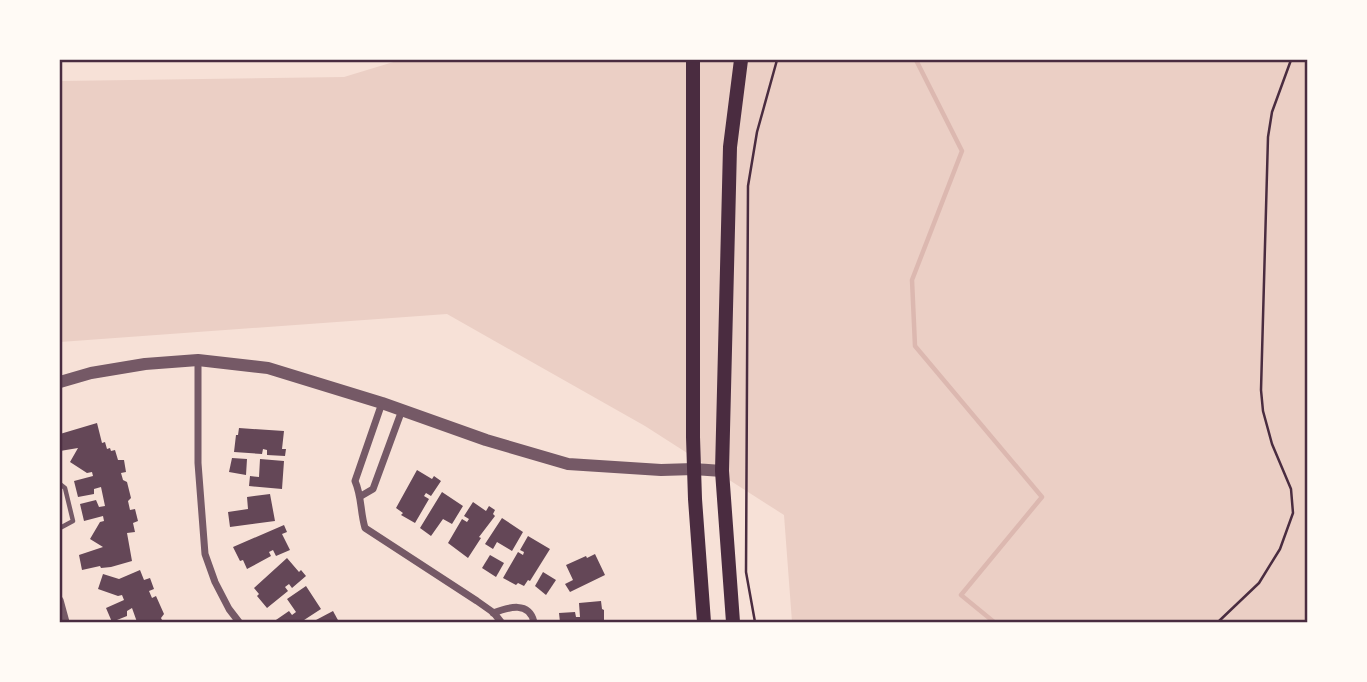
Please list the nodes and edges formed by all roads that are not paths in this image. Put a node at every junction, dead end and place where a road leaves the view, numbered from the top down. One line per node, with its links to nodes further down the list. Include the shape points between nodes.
1 (693, 60): 7 (main road)
2 (741, 60): 8 (main road, via 730,147)
3 (198, 360): 4 (street, via 145,364); 5 (street, via 268,368); 15 (street, via 198,463 205,554 215,582)
4 (60, 382)
5 (382, 403): 6 (street); 10 (street, via 355,481)
6 (402, 410): 7 (street, via 568,464); 10 (street, via 373,489)
7 (694, 469): 8 (street); 18 (main road)
8 (722, 471): 19 (main road)
9 (60, 484): 11 (lane, via 73,521)
10 (361, 496): 13 (street, via 365,528)
11 (60, 528)
12 (60, 600): 14 (street)
13 (493, 612): 16 (street); 17 (street, via 524,609)
14 (66, 622)
15 (239, 622)
16 (501, 622)
17 (534, 622)
18 (704, 622)
19 (733, 622)

